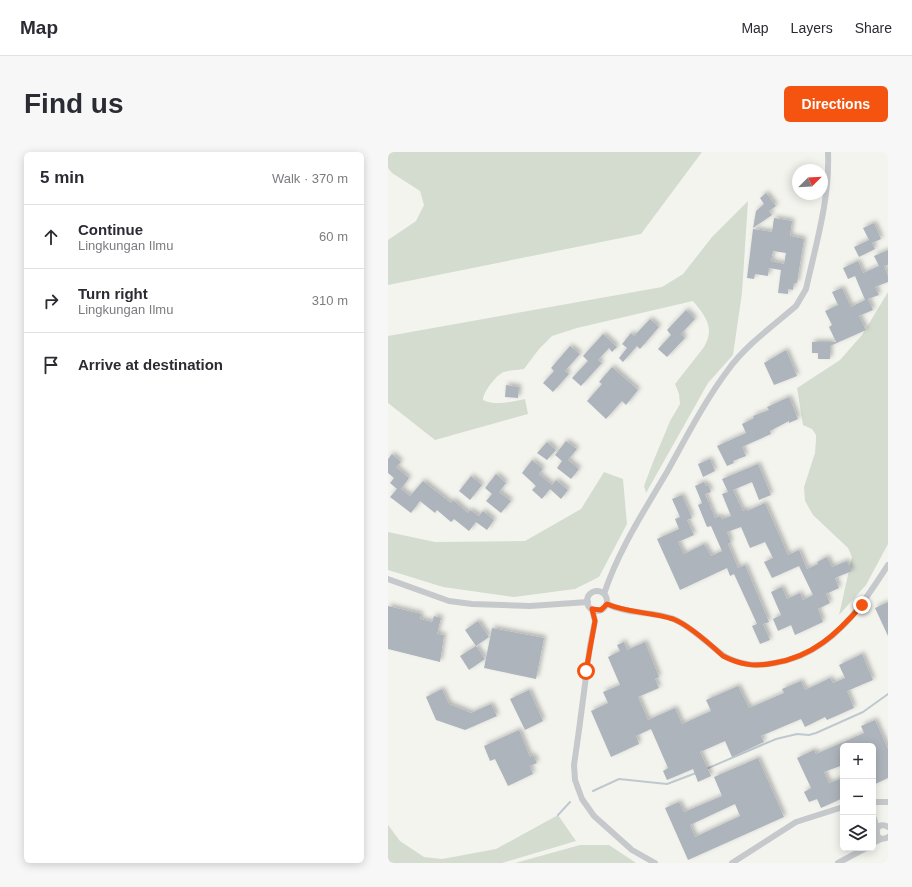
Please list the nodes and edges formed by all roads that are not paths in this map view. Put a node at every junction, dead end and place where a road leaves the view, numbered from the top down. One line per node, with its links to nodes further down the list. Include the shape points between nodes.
1 (828, 152): 4 (street, via 825,203 802,298 728,370 627,543)
2 (888, 565): 6 (street, via 862,605 848,621 816,648 790,661 753,666 741,663 723,656 674,619 620,609)
3 (388, 579): 5 (street, via 448,601 472,604 530,606)
4 (604, 594): 5 (street, via 598,591 592,593); 6 (street)
5 (588, 602): 7 (street)
6 (607, 604): 7 (street, via 601,610)
7 (592, 609): 18 (street, via 595,621 574,765 575,780 582,799 594,816 632,850)
8 (876, 802): 9 (street)
9 (888, 802)
10 (840, 808): 19 (street, via 796,822)
11 (876, 825): 13 (street)
12 (888, 826): 13 (street)
13 (877, 828): 15 (street, via 877,834)
14 (888, 837): 15 (street)
15 (881, 839): 16 (street)
16 (876, 842)
17 (860, 851): 20 (street)
18 (655, 863)
19 (732, 863)
20 (838, 863)

